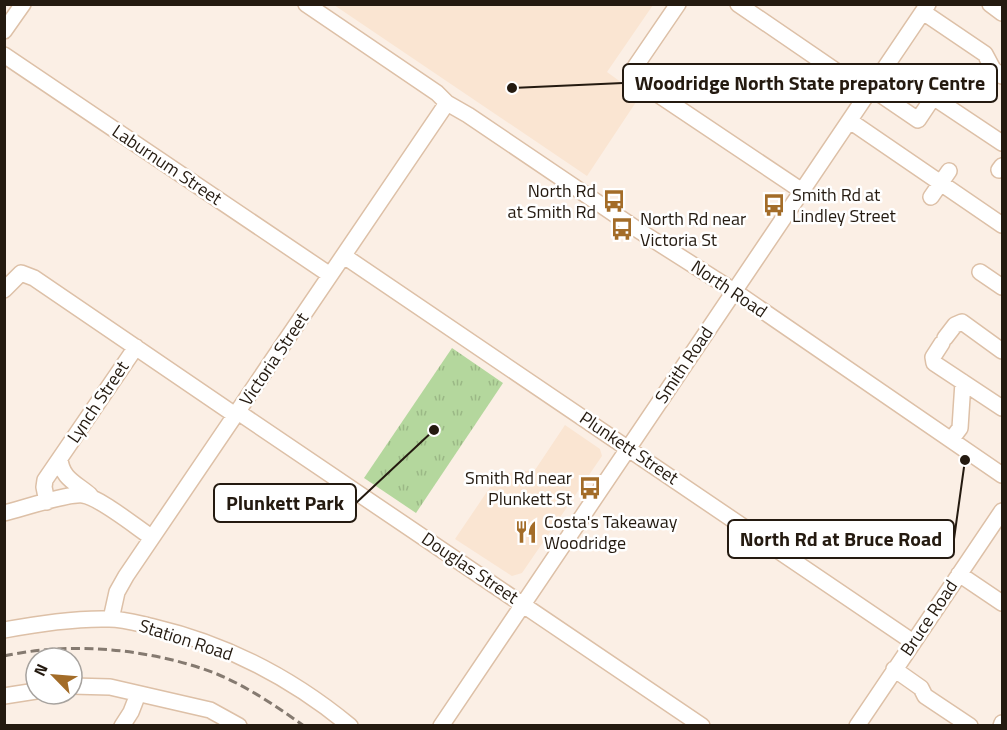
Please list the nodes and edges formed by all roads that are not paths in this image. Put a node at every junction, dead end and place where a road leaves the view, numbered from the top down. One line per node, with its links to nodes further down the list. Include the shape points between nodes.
1 (23, 4): 8 (street)
2 (306, 4): 14 (street, North Road)
3 (678, 4): 18 (street, via 635,67 638,81)
4 (738, 4): 12 (street)
5 (990, 4): 7 (street)
6 (926, 8): 10 (street, via 985,54); 12 (street, Smith Road)
7 (1002, 13)
8 (4, 31)
9 (4, 55): 23 (street, Laburnum Street)
10 (1002, 76)
11 (944, 81): 13 (street)
12 (870, 91): 13 (street, via 918,120); 15 (street, Smith Road)
13 (933, 97): 16 (street)
14 (447, 103): 21 (street, Victoria Street); 26 (street, North Road)
15 (850, 121): 17 (street); 18 (street, Smith Road)
16 (1002, 143)
17 (945, 177): 19 (street); 20 (street)
18 (802, 191): 26 (street, Smith Road)
19 (931, 197)
20 (1002, 225)
21 (344, 256): 23 (street, Victoria Street); 33 (street, Plunkett Street)
22 (980, 272): 24 (street)
23 (330, 275): 31 (street, Victoria Street)
24 (1002, 287)
25 (4, 291): 28 (street, Douglas Street, via 21,273 34,278)
26 (734, 291): 32 (street, North Road); 33 (street, Smith Road)
27 (999, 344): 29 (street, via 962,322 954,325 933,357 934,363)
28 (136, 347): 31 (street, Douglas Street); 34 (street, Lynch Street)
29 (963, 382): 30 (street); 32 (street, via 960,428)
30 (1002, 407)
31 (237, 413): 41 (street, Victoria Street); 44 (street, Douglas Street)
32 (951, 440): 35 (street, North Road)
33 (628, 448): 44 (street, Smith Road); 47 (street, Plunkett Street)
34 (59, 459): 36 (street, Lynch Street); 37 (street, Lynch Street, via 67,478); 38 (street, Lynch Street, via 52,479)
35 (1002, 475)
36 (45, 479): 38 (street, via 44,487); 39 (street, Lynch Street, via 31,500)
37 (94, 499): 38 (street, via 77,495); 41 (street, Lynch Street)
38 (52, 501): 39 (street)
39 (12, 511)
40 (1002, 511): 42 (street, Bruce Road)
41 (151, 537): 45 (street, Victoria Street, via 117,592)
42 (959, 574): 43 (street); 47 (street, Bruce Road)
43 (1002, 603)
44 (523, 604): 56 (street, Smith Road); 57 (street, Douglas Street)
45 (111, 619): 46 (street, Station Road); 55 (street, Station Road, via 165,630 225,650 318,700)
46 (4, 630)
47 (913, 642): 48 (street, Bruce Road)
48 (891, 674): 58 (street, Bruce Road); 59 (street, via 921,688 925,696)
49 (84, 686): 51 (street)
50 (24, 693): 52 (street)
51 (138, 694): 53 (street); 54 (street, via 210,710)
52 (4, 696)
53 (122, 726)
54 (239, 726)
55 (350, 726)
56 (441, 726)
57 (702, 726)
58 (856, 726)
59 (970, 726)

